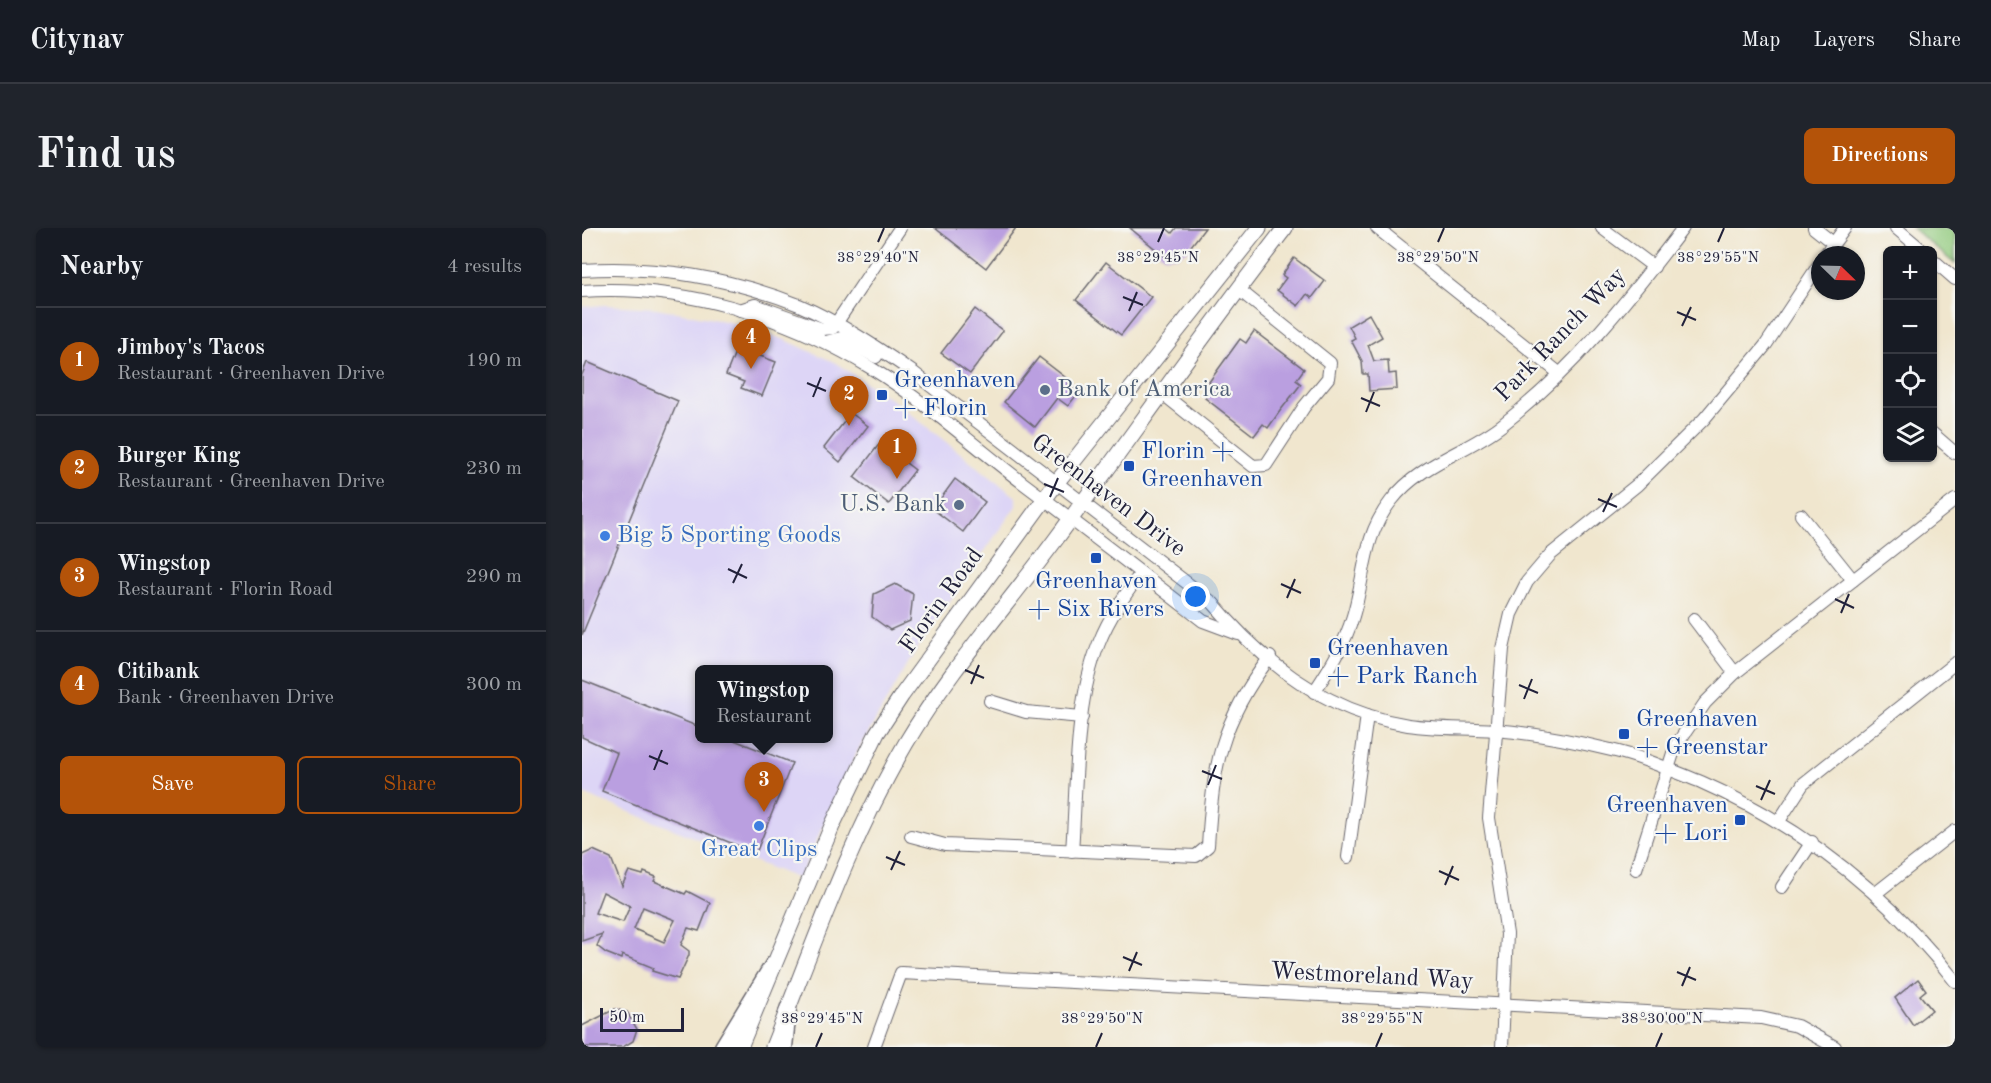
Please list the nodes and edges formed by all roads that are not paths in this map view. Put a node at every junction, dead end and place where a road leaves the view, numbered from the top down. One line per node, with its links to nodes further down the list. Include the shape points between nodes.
1 (900, 228): 21 (street)
2 (1259, 228): 28 (main road, Florin Road)
3 (1285, 228): 18 (main road)
4 (1377, 228): 23 (street)
5 (1602, 228): 14 (street)
6 (1683, 228): 14 (street, Park Ranch Way)
7 (1814, 228): 10 (street)
8 (1845, 228): 10 (street)
9 (1896, 228): 12 (street)
10 (1833, 243): 11 (street)
11 (1831, 246)
12 (1917, 246)
13 (1937, 263): 17 (street)
14 (1654, 267): 23 (street, Park Ranch Way)
15 (582, 270): 21 (street, Greenhaven Drive, via 677,273 733,284 800,306)
16 (1811, 277): 45 (street, via 1765,346 1704,419 1637,485 1550,555 1527,582 1506,631)
17 (1955, 279)
18 (1238, 289): 25 (main road); 25 (street, via 1330,363 1328,378 1266,465 1253,466)
19 (582, 291): 20 (street, Greenhaven Drive, via 674,296)
20 (740, 310): 21 (street, via 755,305 822,329); 22 (street, Greenhaven Drive)
21 (835, 325): 24 (street, Greenhaven Drive, via 883,351)
22 (826, 342): 24 (street, via 842,338); 29 (street, Greenhaven Drive, via 902,389)
23 (1559, 373): 41 (street, Park Ranch Way, via 1503,424 1424,469 1391,500 1367,546 1348,631)
24 (924, 380): 28 (street, Greenhaven Drive)
25 (1162, 393): 31 (main road)
26 (1937, 437): 27 (street)
27 (1955, 453)
28 (1057, 482): 29 (main road, Florin Road); 31 (street, Greenhaven Drive)
29 (1045, 498): 33 (street, Greenhaven Drive); 56 (main road, Florin Road, via 877,733 832,826)
30 (1955, 500): 35 (street)
31 (1083, 502): 33 (main road); 37 (street, Greenhaven Drive, via 1213,603)
32 (1801, 514): 35 (street)
33 (1071, 518): 34 (street, Greenhaven Drive); 59 (main road, via 965,655 905,746 853,846)
34 (1141, 573): 37 (street, Greenhaven Drive, via 1203,621); 44 (street, via 1099,641 1090,667)
35 (1853, 580): 40 (street)
36 (1694, 619): 40 (street)
37 (1239, 635): 38 (street, Greenhaven Drive)
38 (1270, 657): 41 (street, Greenhaven Drive, via 1286,675); 51 (street, via 1244,692 1223,736 1212,784 1208,846 1196,856)
39 (1955, 663): 47 (street, via 1803,784)
40 (1735, 673): 46 (street, via 1691,723)
41 (1314, 692): 43 (street, Greenhaven Drive)
42 (990, 701): 44 (street, via 1026,712)
43 (1367, 715): 45 (street, Greenhaven Drive, via 1410,725); 52 (street)
44 (1082, 717): 51 (street)
45 (1497, 730): 46 (street, Greenhaven Drive, via 1613,750); 58 (street, via 1489,818 1492,854 1505,912)
46 (1667, 768): 47 (street, Greenhaven Drive); 53 (street)
47 (1779, 821): 50 (street, Greenhaven Drive)
48 (1955, 831): 55 (street)
49 (911, 836): 51 (street, via 945,845)
50 (1812, 842): 54 (street); 55 (street, Greenhaven Drive)
51 (1072, 852)
52 (1348, 857)
53 (1636, 869)
54 (1782, 887)
55 (1876, 893): 57 (street, Greenhaven Drive, via 1916,933)
56 (773, 965): 60 (highway); 61 (main road, Florin Road)
57 (1955, 981)
58 (1504, 1005): 64 (street, Westmoreland Way, via 901,974); 65 (street); 66 (street, Westmoreland Way, via 1761,1018 1797,1026)
59 (788, 1009): 62 (main road); 63 (highway)
60 (723, 1047)
61 (740, 1047)
62 (773, 1047)
63 (784, 1047)
64 (874, 1047)
65 (1502, 1047)
66 (1835, 1047)

